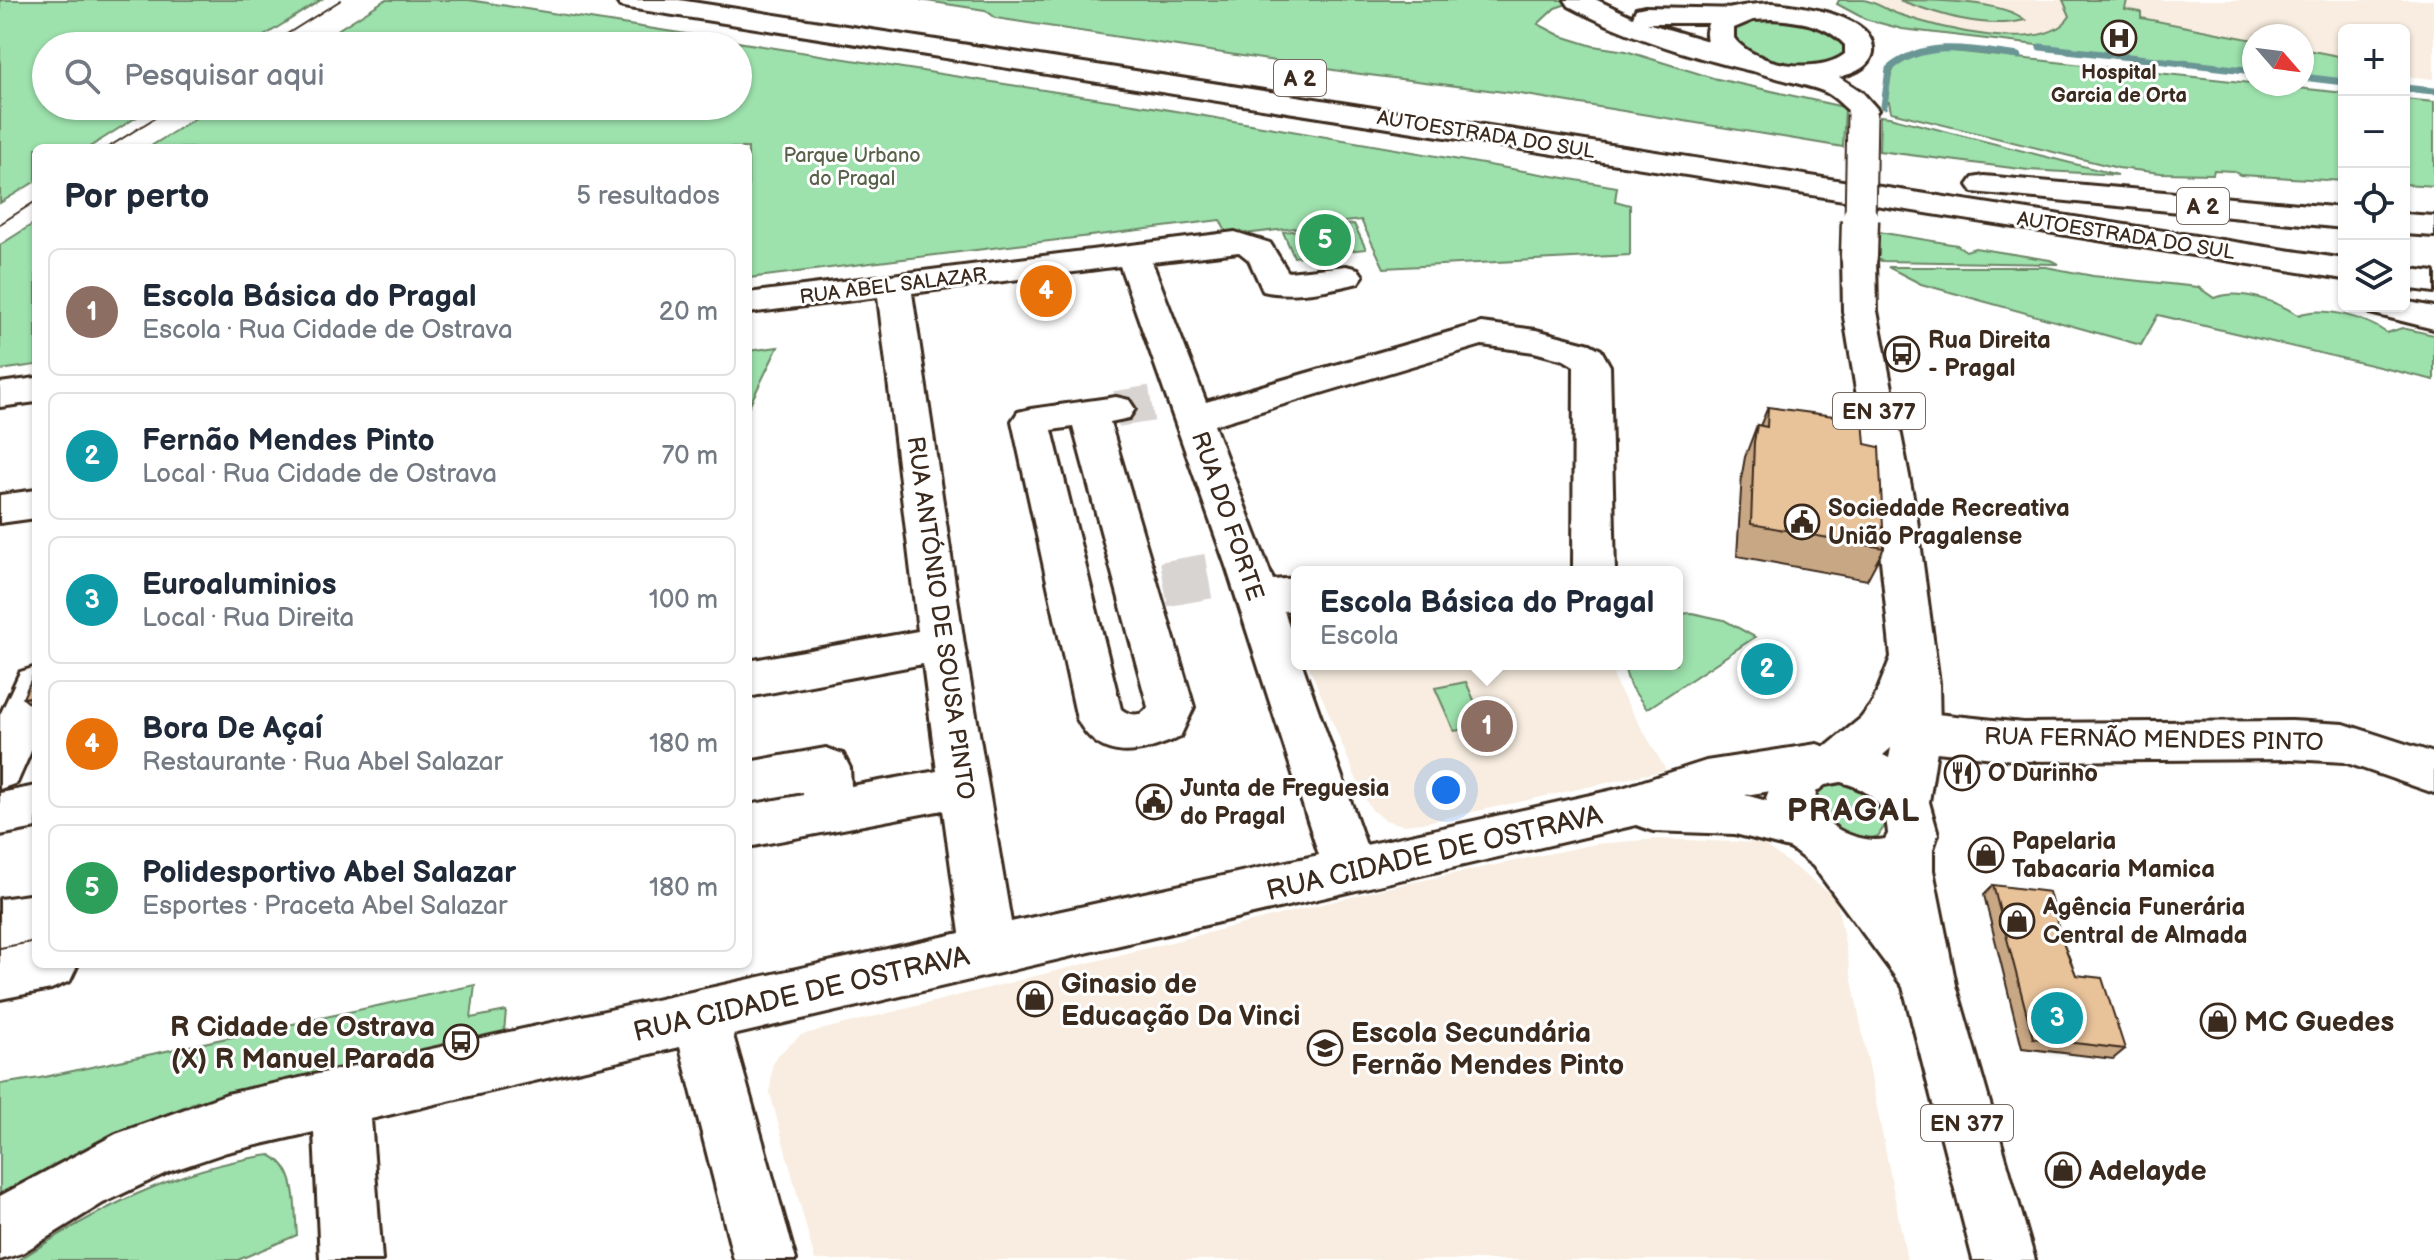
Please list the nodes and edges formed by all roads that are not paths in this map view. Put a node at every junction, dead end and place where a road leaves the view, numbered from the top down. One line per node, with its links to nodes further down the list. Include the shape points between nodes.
1 (629, 0): 10 (main road, AUTOESTRADA DO SUL / A 2)
2 (1578, 0): 8 (main road, via 1621,20)
3 (1588, 0): 5 (main road, via 1656,16)
4 (1816, 9): 5 (main road); 7 (main road, via 1855,37 1861,50)
5 (1739, 10): 8 (main road, via 1721,25 1720,37)
6 (1015, 34): 12 (main road, AUTOESTRADA DO SUL / A 2, via 1921,177)
7 (1854, 62): 9 (main road, via 1824,72); 11 (main road, via 1865,77)
8 (1752, 63): 9 (main road)
9 (1780, 70): 11 (main road, via 1838,88)
10 (1293, 104): 15 (main road, AUTOESTRADA DO SUL / A 2); 27 (main road, via 1388,138)
11 (1863, 112): 41 (main road, EN 377, bridge, via 1860,311 1896,512)
12 (2338, 217)
13 (2410, 224): 14 (main road)
14 (2434, 226)
15 (2129, 236): 16 (main road); 20 (main road, AUTOESTRADA DO SUL / A 2)
16 (2338, 249)
17 (2410, 252): 18 (main road)
18 (2434, 254)
19 (1133, 255): 21 (main road, RUA ABEL SALAZAR, via 1247,243 1260,250 1275,284); 25 (main road, RUA ABEL SALAZAR); 33 (main road, RUA DO FORTE)
20 (2338, 268)
21 (1346, 276)
22 (2410, 280): 24 (main road)
23 (2410, 281): 26 (main road)
24 (2434, 282)
25 (894, 285): 28 (main road, RUA ABEL SALAZAR); 40 (main road, RUA ANTÓNIO DE SOUSA PINTO)
26 (2434, 289)
27 (2338, 297)
28 (752, 303)
29 (2408, 312): 30 (main road)
30 (2434, 318)
31 (32, 391): 32 (main road)
32 (0, 395)
33 (1182, 405): 36 (main road, via 1481,334 1577,352 1592,366); 37 (main road, RUA DO FORTE)
34 (32, 505): 35 (main road)
35 (0, 509)
36 (1594, 566)
37 (1243, 580): 39 (main road); 57 (main road, RUA DO FORTE)
38 (1151, 587): 38 (main road, via 1171,707 1163,724 1143,733 1117,733 1100,719 1031,421 1102,411)
39 (1291, 592)
40 (942, 644): 42 (main road); 49 (main road, RUA ANTÓNIO DE SOUSA PINTO)
41 (1912, 653): 44 (main road, EN 377); 45 (main road, EN 377, via 1899,702 1882,730)
42 (752, 678)
43 (32, 694): 46 (main road)
44 (1917, 731): 48 (main road, RUA FERNÃO MENDES PINTO, via 2023,742 2344,743); 54 (main road, EN 377)
45 (1829, 763): 51 (main road, RUA CIDADE DE OSTRAVA, via 1706,781); 54 (main road, via 1866,768 1889,782); 56 (main road, EN 377, via 1800,774 1791,791 1792,811)
46 (0, 769)
47 (752, 781): 52 (main road, via 826,768)
48 (2428, 782)
49 (966, 786): 52 (main road); 60 (main road, RUA ANTÓNIO DE SOUSA PINTO)
50 (32, 808): 53 (main road)
51 (1622, 809): 56 (main road, RUA CIDADE DE OSTRAVA, via 1735,813); 57 (main road, RUA CIDADE DE OSTRAVA)
52 (828, 810): 55 (main road)
53 (0, 814)
54 (1907, 824): 56 (main road, via 1895,858 1876,863 1854,861); 63 (main road, EN 377, via 1908,870)
55 (752, 825)
56 (1818, 842): 63 (main road, EN 377, via 1891,927)
57 (1349, 870): 60 (main road, RUA CIDADE DE OSTRAVA)
58 (32, 918): 59 (main road)
59 (0, 923)
60 (989, 950): 64 (main road, RUA CIDADE DE OSTRAVA)
61 (32, 968): 62 (main road)
62 (0, 974)
63 (1929, 985): 69 (main road, EN 377)
64 (700, 1016): 65 (main road, RUA CIDADE DE OSTRAVA); 68 (main road)
65 (341, 1096): 66 (main road, RUA CIDADE DE OSTRAVA, via 174,1137 93,1174); 67 (main road)
66 (0, 1231)
67 (351, 1260)
68 (765, 1260)
69 (2004, 1260)

